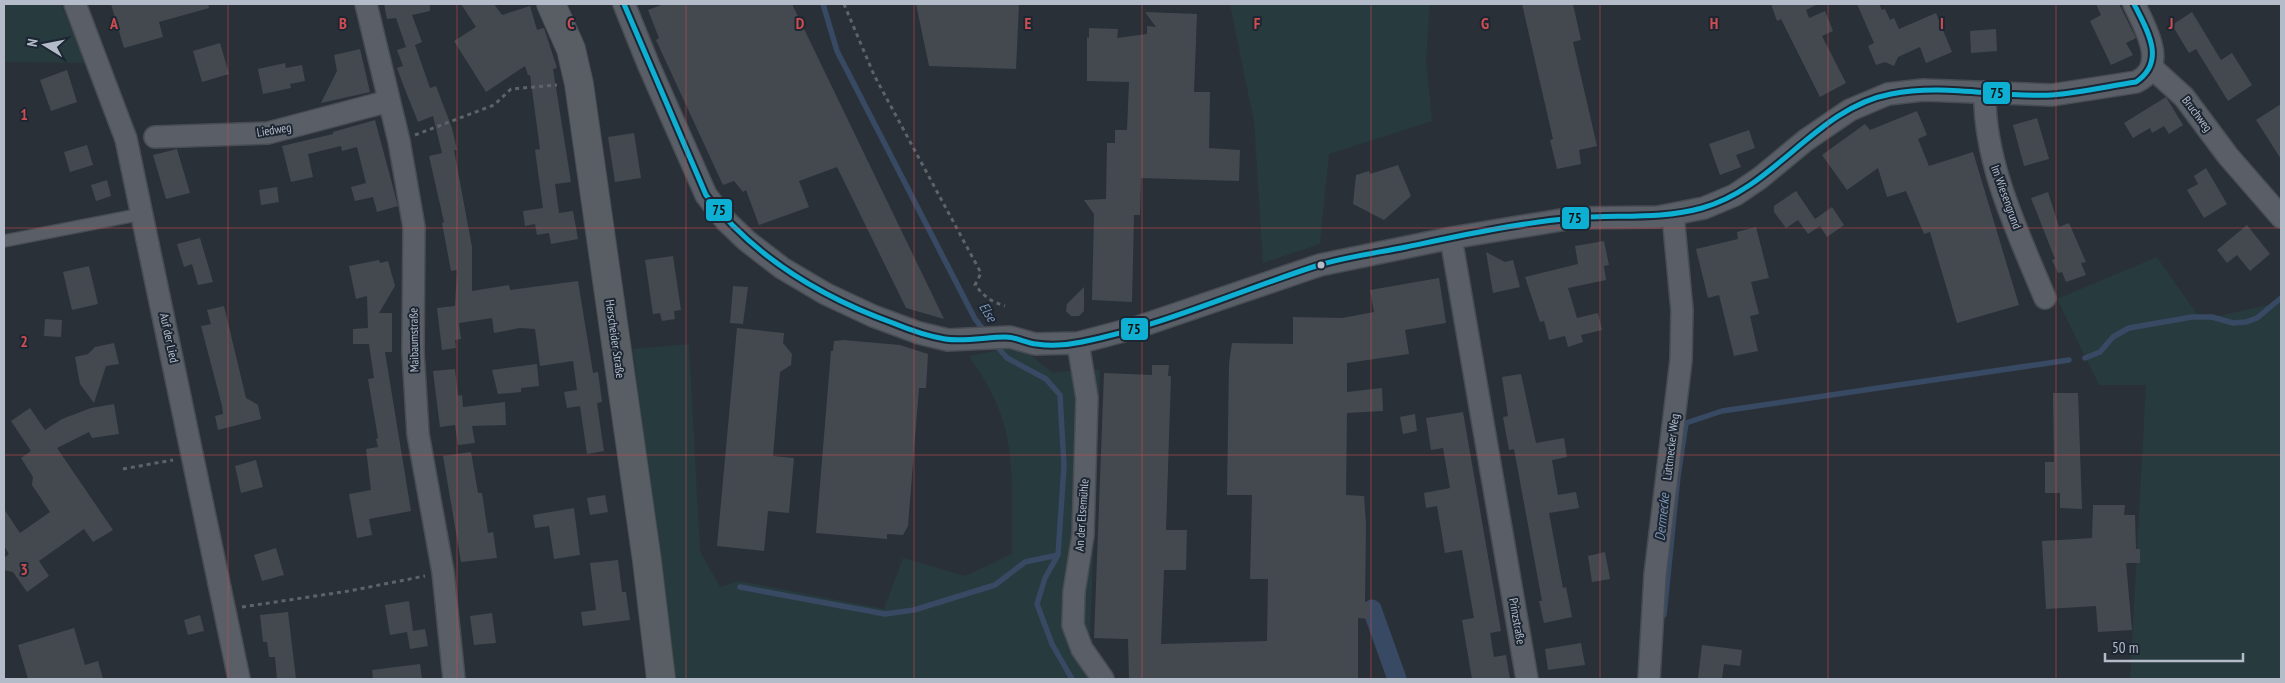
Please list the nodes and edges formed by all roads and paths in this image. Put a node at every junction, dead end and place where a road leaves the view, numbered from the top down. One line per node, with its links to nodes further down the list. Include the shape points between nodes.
1 (75, 4): 13 (street, Auf der Lied, via 126,139)
2 (366, 4): 10 (street, Maibaumstraße)
3 (551, 4): 8 (main road, Herscheider Straße, via 571,49)
4 (624, 4): 20 (street, via 706,195 726,221 782,268 841,301 919,333 948,340 1010,337 1035,344)
5 (844, 4): 19 (path, via 874,75 981,273 975,285 993,303)
6 (2134, 4): 7 (street, via 2154,51)
7 (2152, 67): 9 (street, via 2146,77 2136,82 2052,95); 15 (street, Bruchweg, via 2184,96 2228,156)
8 (579, 84): 12 (path, via 511,89 494,105); 27 (main road, Herscheider Straße)
9 (1985, 92): 14 (street, via 1923,90 1888,94 1850,110 1735,195 1704,208); 18 (street, Im Wiesengrund, via 1984,114 1993,159)
10 (389, 101): 11 (street, Liedweg, via 268,133); 12 (street, Maibaumstraße)
11 (155, 136)
12 (398, 141): 23 (street, Maibaumstraße, via 414,227 413,352 418,434)
13 (142, 214): 17 (lane); 21 (street, Auf der Lied)
14 (1666, 216): 16 (street, via 1573,218); 30 (street, Lüttmecker Weg, via 1682,310 1681,360 1655,575)
15 (2281, 217)
16 (1452, 238): 20 (street, via 1320,265 1138,327); 29 (street, Prinzstraße)
17 (4, 241)
18 (2045, 298)
19 (1005, 306)
20 (1078, 343): 28 (street, An der Elsemühle, via 1087,398 1083,535 1074,592 1073,625 1082,649)
21 (193, 456): 22 (path); 24 (street, Auf der Lied)
22 (123, 469)
23 (443, 572): 24 (path, via 349,591); 26 (street, Maibaumstraße)
24 (225, 609): 25 (street, Auf der Lied)
25 (239, 679)
26 (454, 679)
27 (661, 679)
28 (1103, 679)
29 (1527, 679)
30 (1649, 679)

